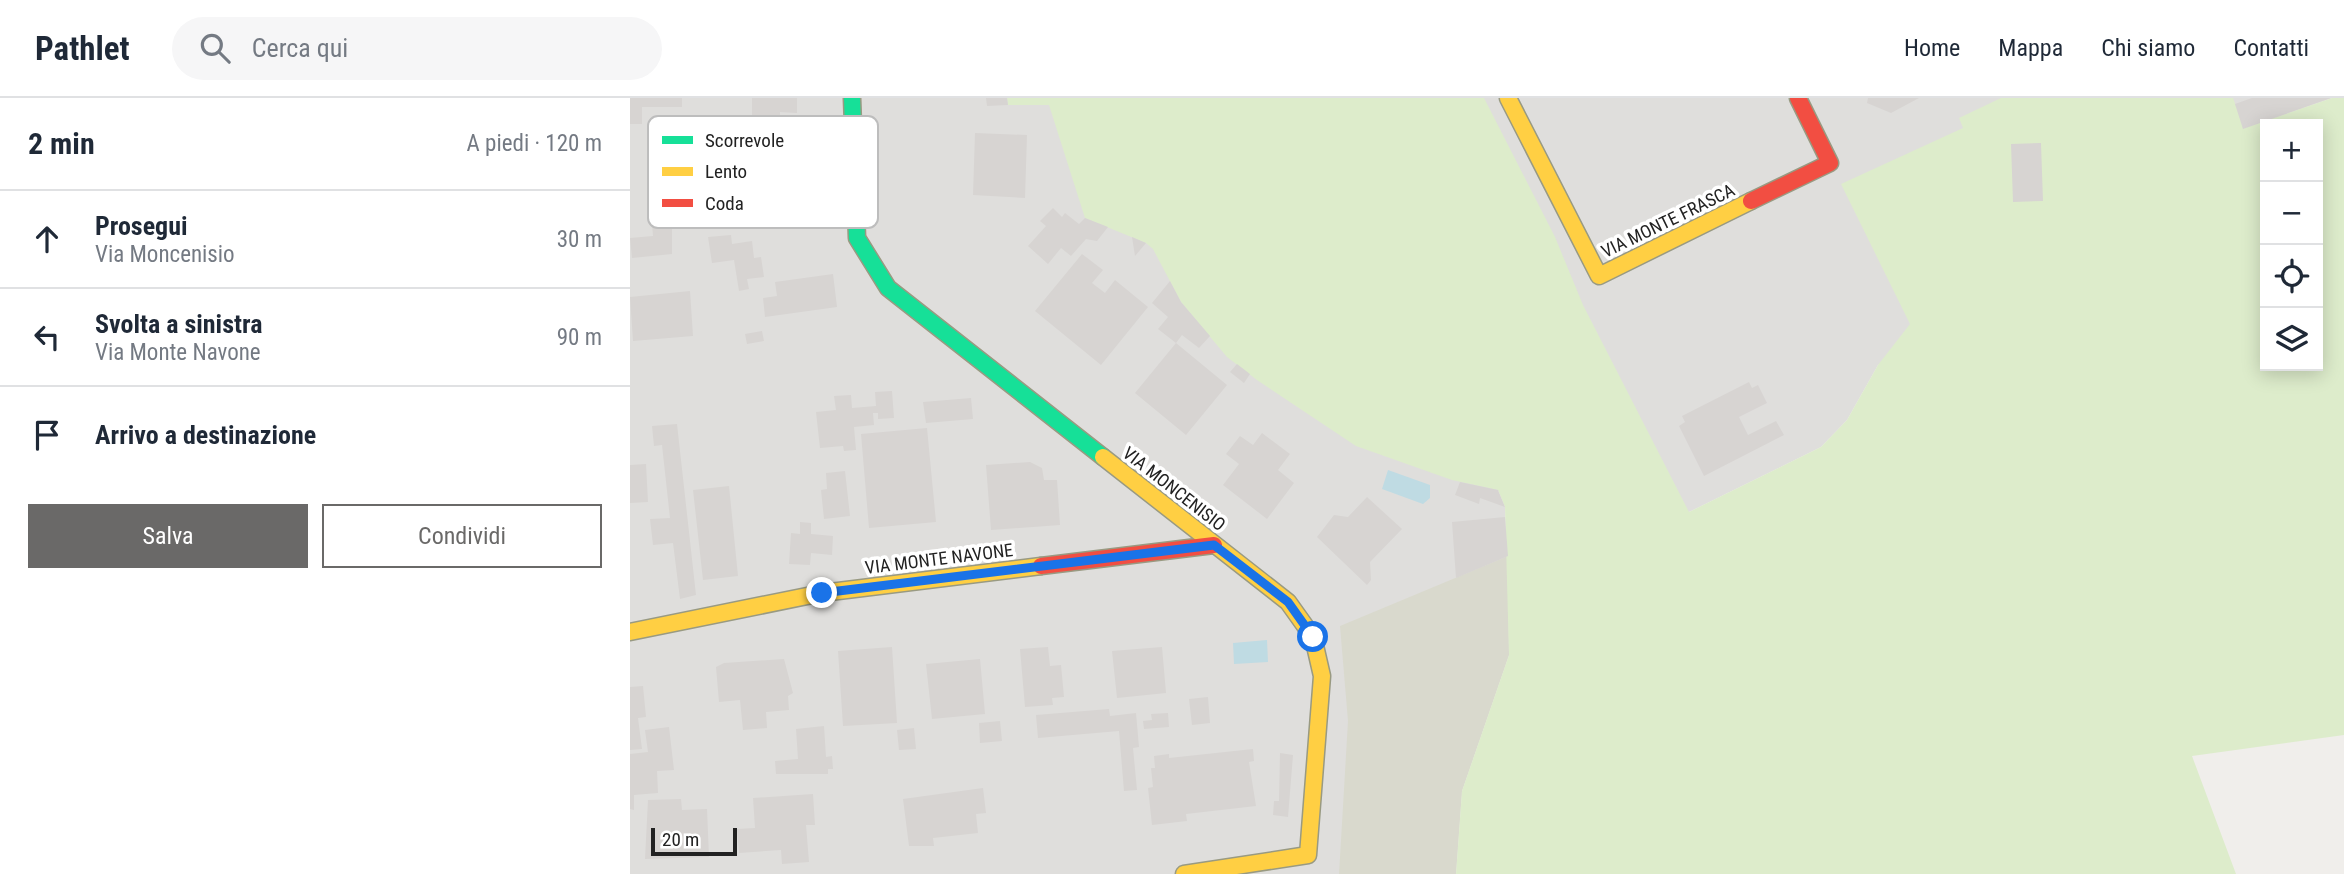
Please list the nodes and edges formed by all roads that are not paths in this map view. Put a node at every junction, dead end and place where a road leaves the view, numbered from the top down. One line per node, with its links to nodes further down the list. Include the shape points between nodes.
1 (852, 98): 4 (street, VIA MONCENISIO)
2 (1508, 98): 3 (street, VIA MONTE FRASCA, via 1599,276 1830,163)
3 (1798, 98)
4 (853, 116)
5 (857, 228): 6 (street, VIA MONCENISIO, via 857,238 888,288)
6 (1214, 545): 7 (street, VIA MONTE NAVONE, via 822,593); 8 (street, VIA MONCENISIO, via 1288,602 1313,637 1322,676 1308,855)
7 (630, 632)
8 (1184, 874)

